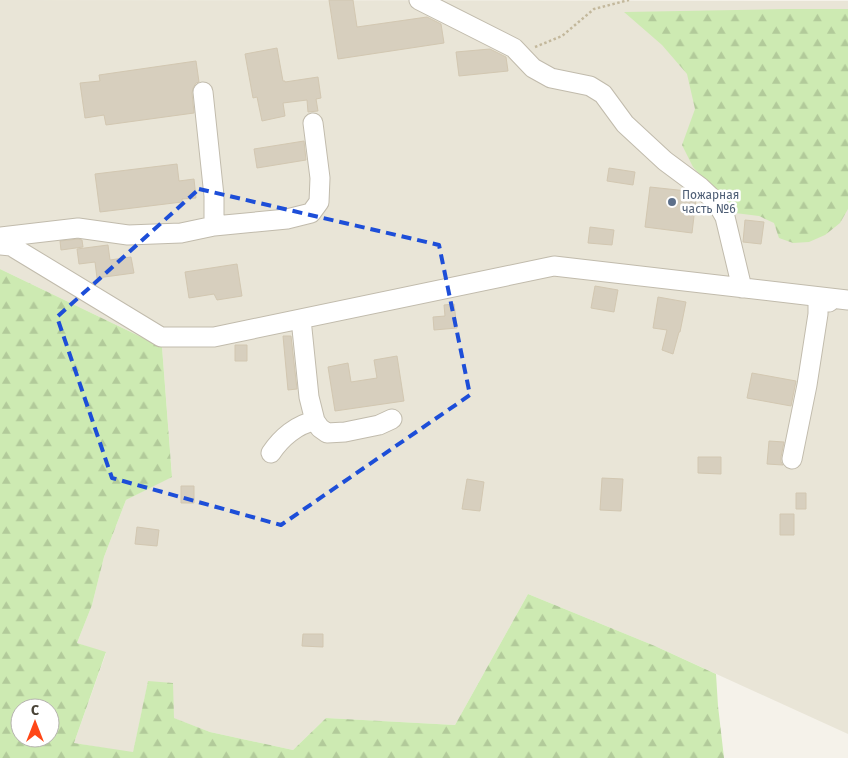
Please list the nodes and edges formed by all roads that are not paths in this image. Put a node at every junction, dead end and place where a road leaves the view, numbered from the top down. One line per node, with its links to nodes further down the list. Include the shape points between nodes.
1 (419, 0): 7 (street, via 514,48 533,68 552,78 590,86 603,94 625,124 717,203 724,217)
2 (203, 92): 4 (street)
3 (313, 123): 4 (street, via 320,202 311,214)
4 (214, 226): 5 (street, via 163,234 128,235 78,228)
5 (0, 236)
6 (0, 245): 11 (street, via 11,246 161,337 214,337)
7 (742, 288): 8 (street); 11 (street, via 554,266)
8 (818, 297): 9 (street); 10 (street); 15 (street, via 807,385)
9 (848, 300)
10 (848, 311)
11 (301, 319): 13 (street, via 309,397)
12 (392, 419): 13 (street, via 379,425 334,433 327,433)
13 (315, 421): 14 (street, via 297,427 276,444)
14 (271, 453)
15 (792, 459)

